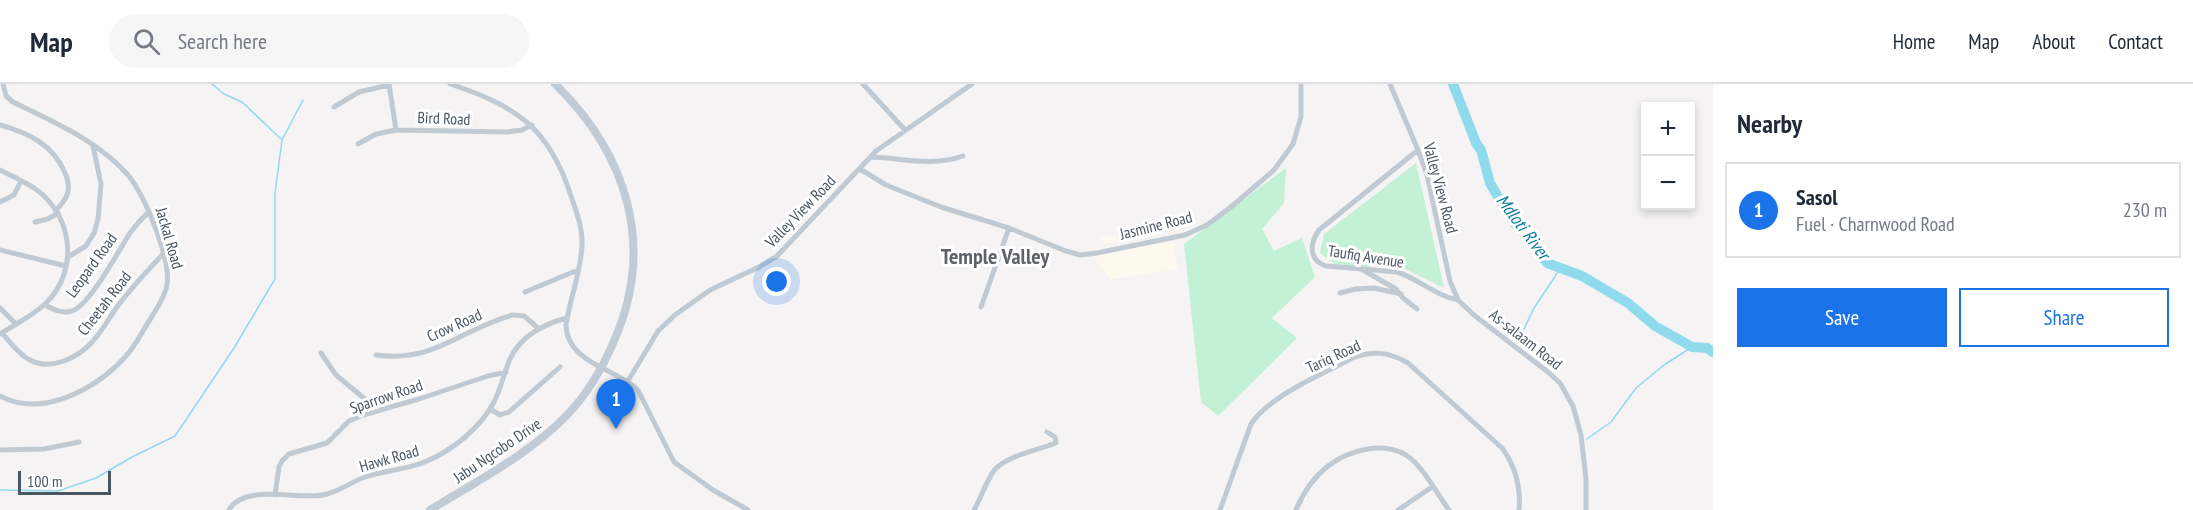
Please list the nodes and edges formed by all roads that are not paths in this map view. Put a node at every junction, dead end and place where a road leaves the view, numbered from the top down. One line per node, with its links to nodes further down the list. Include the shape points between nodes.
1 (3, 84): 15 (street, Jackal Road, via 6,96 13,102)
2 (389, 84): 9 (street, via 359,92); 12 (street)
3 (450, 84): 11 (street, via 498,103)
4 (555, 84): 48 (main road, Jabu Ngcobo Drive, via 582,113 604,146 620,180 631,221 635,256 629,298)
5 (863, 84): 13 (street)
6 (972, 84): 13 (street, Valley View Road)
7 (1301, 84): 26 (street, Jasmine Road, via 1301,117 1287,155 1231,207 1196,230 1080,255)
8 (1390, 84): 16 (street, Valley View Road)
9 (333, 107)
10 (0, 125): 23 (street, via 29,134 57,158 69,192)
11 (532, 125): 12 (street, Bird Road, via 507,132); 32 (street, via 559,163 576,212 582,236)
12 (396, 130): 14 (street, Bird Road)
13 (905, 130): 18 (street, Valley View Road)
14 (358, 144)
15 (93, 146): 24 (street, Jackal Road, via 128,176); 29 (street, via 101,184 99,219 86,246)
16 (1418, 150): 31 (street, Taufiq Avenue, via 1316,236 1312,248 1317,262 1333,268); 36 (street, Valley View Road)
17 (963, 156): 18 (street, via 934,163)
18 (871, 157): 19 (street, Valley View Road)
19 (860, 169): 26 (street, Jasmine Road, via 886,185 941,207); 50 (street, Valley View Road, via 777,256 710,290 664,324)
20 (0, 170): 21 (street)
21 (21, 181): 22 (street, via 14,195); 23 (street)
22 (0, 202)
23 (57, 211): 25 (street, via 48,219); 29 (street, via 67,239)
24 (149, 212): 28 (street, Jackal Road); 37 (street, Leopard Road, via 81,304 65,312)
25 (35, 222)
26 (1009, 228): 38 (street)
27 (0, 250): 30 (street)
28 (163, 254): 44 (street, Cheetah Road, via 94,340 66,360 53,364 33,361); 51 (street, Jackal Road, via 168,276 166,289 134,346 116,366 92,384 55,401 25,404)
29 (68, 257): 30 (street)
30 (66, 267): 37 (street)
31 (1361, 269): 35 (street); 36 (street, Taufiq Avenue, via 1406,275)
32 (578, 270): 33 (street); 41 (street)
33 (525, 292)
34 (1340, 292): 35 (street, via 1364,288)
35 (1401, 294): 40 (street)
36 (1458, 300): 68 (street, As-salaam Road, via 1548,372 1566,392 1579,422)
37 (45, 305): 42 (street)
38 (981, 307)
39 (0, 308): 42 (street)
40 (1417, 309)
41 (567, 318): 43 (street, Hawk Road); 48 (street, via 567,336 572,346)
42 (15, 324): 44 (street)
43 (537, 328): 46 (street, Crow Road, via 524,316 513,315 417,355); 49 (street, Hawk Road, via 518,347)
44 (1, 333)
45 (321, 352): 53 (street, via 336,375 365,399)
46 (376, 355)
47 (560, 367): 52 (street, via 508,412 500,415)
48 (602, 367): 50 (street); 60 (main road, Jabu Ngcobo Drive, via 582,398 554,429)
49 (506, 372): 52 (street, Hawk Road); 53 (street, Sparrow Road)
50 (628, 381): 61 (street, via 646,403 674,462)
51 (0, 396)
52 (490, 409): 58 (street, Hawk Road, via 456,444 429,460 363,477 326,495)
53 (371, 412): 58 (street, Sparrow Road, via 349,421 327,442 285,457 279,467)
54 (1047, 432): 62 (street, via 1055,437 1056,443 1000,464)
55 (79, 442): 56 (street, via 44,449)
56 (0, 450)
57 (1432, 487): 64 (street, via 1405,455 1372,448 1329,465 1313,480); 65 (street); 66 (street)
58 (275, 495): 59 (street, Hawk Road, via 244,497)
59 (229, 510)
60 (430, 510)
61 (748, 510)
62 (974, 510)
63 (1220, 510): 67 (street, Tariq Road, via 1258,414 1283,395 1352,358 1383,352 1408,363 1502,448 1517,478)
64 (1296, 510)
65 (1398, 510)
66 (1449, 510)
67 (1520, 510)
68 (1586, 510)

